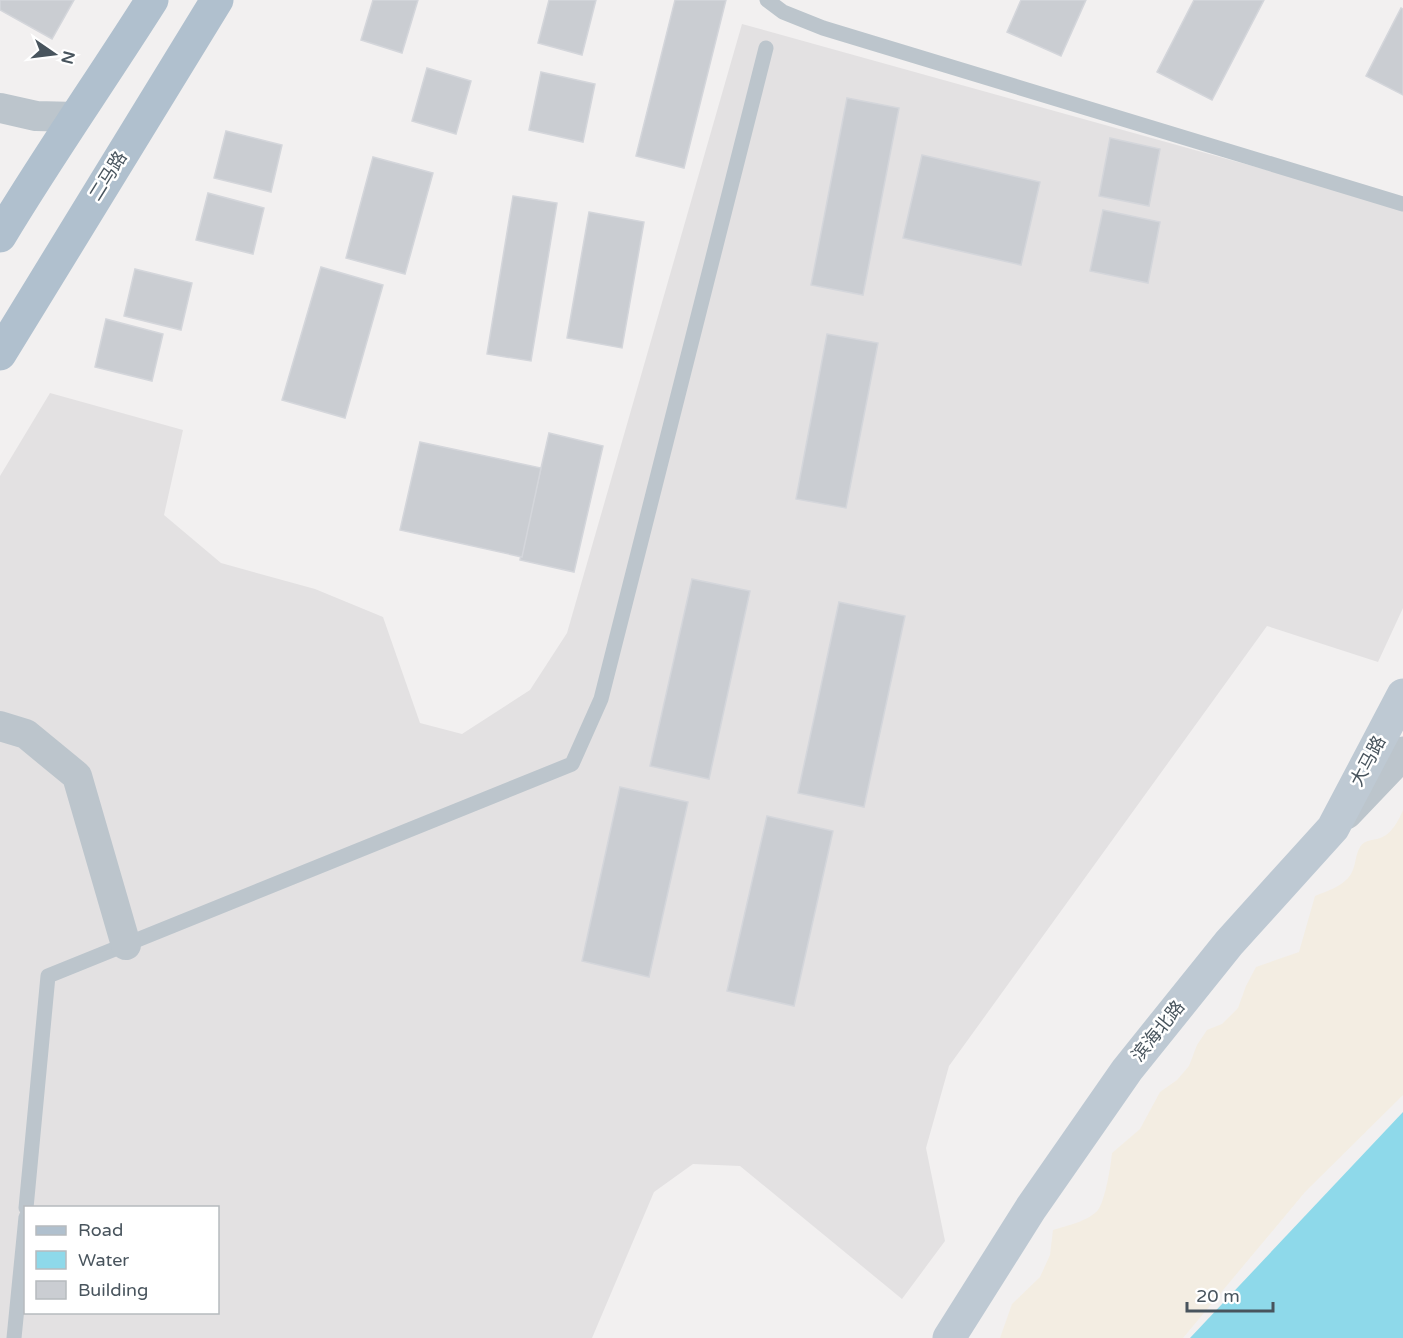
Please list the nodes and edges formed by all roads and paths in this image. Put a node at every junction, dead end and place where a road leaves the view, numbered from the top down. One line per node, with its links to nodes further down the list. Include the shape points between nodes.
1 (152, 0): 6 (main road)
2 (217, 0): 9 (main road, 二马路)
3 (767, 0): 7 (lane, via 783,12 823,28)
4 (766, 48): 14 (lane, via 601,699 572,764)
5 (0, 108): 6 (street, via 36,116)
6 (77, 117): 8 (main road)
7 (1403, 204)
8 (0, 236)
9 (0, 354)
10 (1403, 694): 13 (main road, 大马路)
11 (0, 726): 14 (street, via 26,734 77,776)
12 (1403, 753): 13 (street, 滨海北路)
13 (1333, 828): 18 (main road, 滨海北路, via 1230,943 1127,1070 1031,1208)
14 (126, 945): 15 (lane, via 48,976)
15 (26, 1206)
16 (24, 1237): 17 (lane)
17 (14, 1338)
18 (949, 1338)

